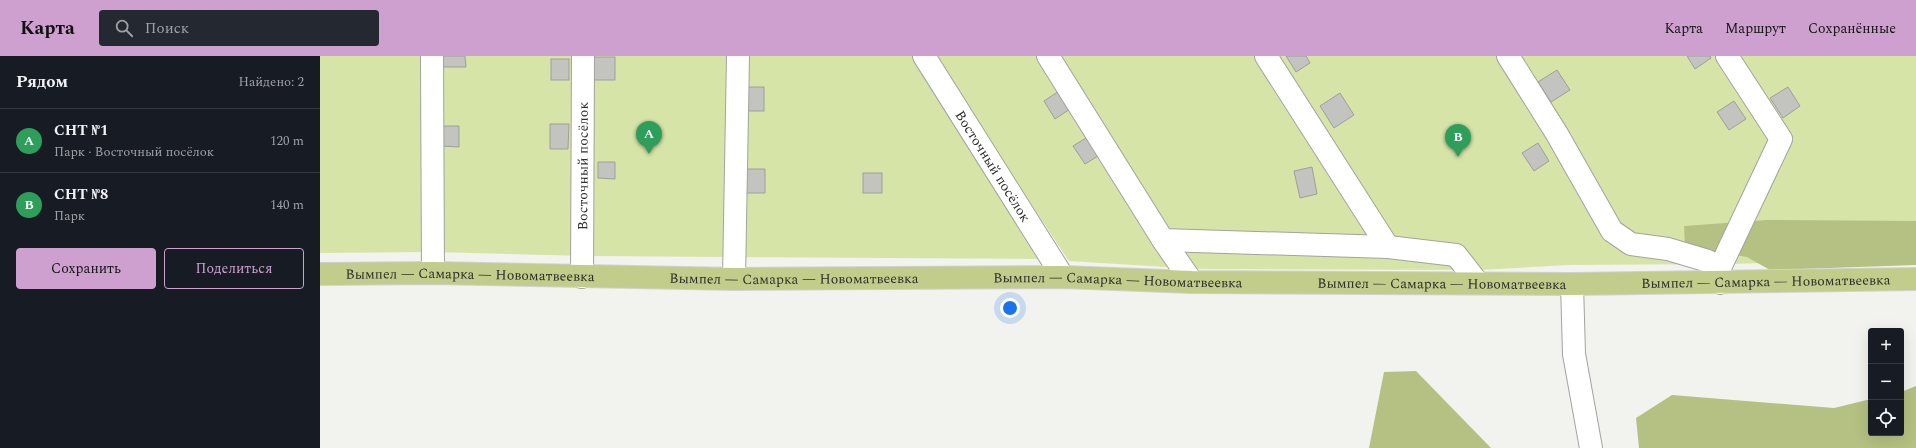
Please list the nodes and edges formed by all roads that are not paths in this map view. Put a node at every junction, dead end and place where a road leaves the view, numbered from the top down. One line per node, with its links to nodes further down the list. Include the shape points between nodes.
1 (432, 56): 11 (street)
2 (583, 56): 13 (street, Восточный посёлок)
3 (738, 56): 16 (street)
4 (924, 56): 14 (street, Восточный посёлок)
5 (1048, 56): 9 (street)
6 (1266, 56): 10 (street)
7 (1508, 56): 15 (street, via 1557,134 1612,231 1631,244 1668,249 1708,261)
8 (1727, 56): 15 (street, via 1781,139)
9 (1163, 240): 10 (street); 18 (street)
10 (1388, 247): 19 (street, via 1456,256)
11 (434, 273): 12 (main road, Вымпел — Самарка — Новоматвеевка); 13 (main road, Вымпел — Самарка — Новоматвеевка)
12 (320, 274)
13 (582, 277): 16 (main road, Вымпел — Самарка — Новоматвеевка)
14 (1063, 277): 16 (main road, Вымпел — Самарка — Новоматвеевка); 18 (main road, Вымпел — Самарка — Новоматвеевка)
15 (1719, 277): 17 (main road, Вымпел — Самарка — Новоматвеевка); 20 (main road, Вымпел — Самарка — Новоматвеевка)
16 (734, 279)
17 (1916, 279)
18 (1192, 282): 19 (main road, Вымпел — Самарка — Новоматвеевка)
19 (1478, 282): 20 (main road, Вымпел — Самарка — Новоматвеевка)
20 (1572, 284): 21 (street, via 1574,354)
21 (1591, 448)

